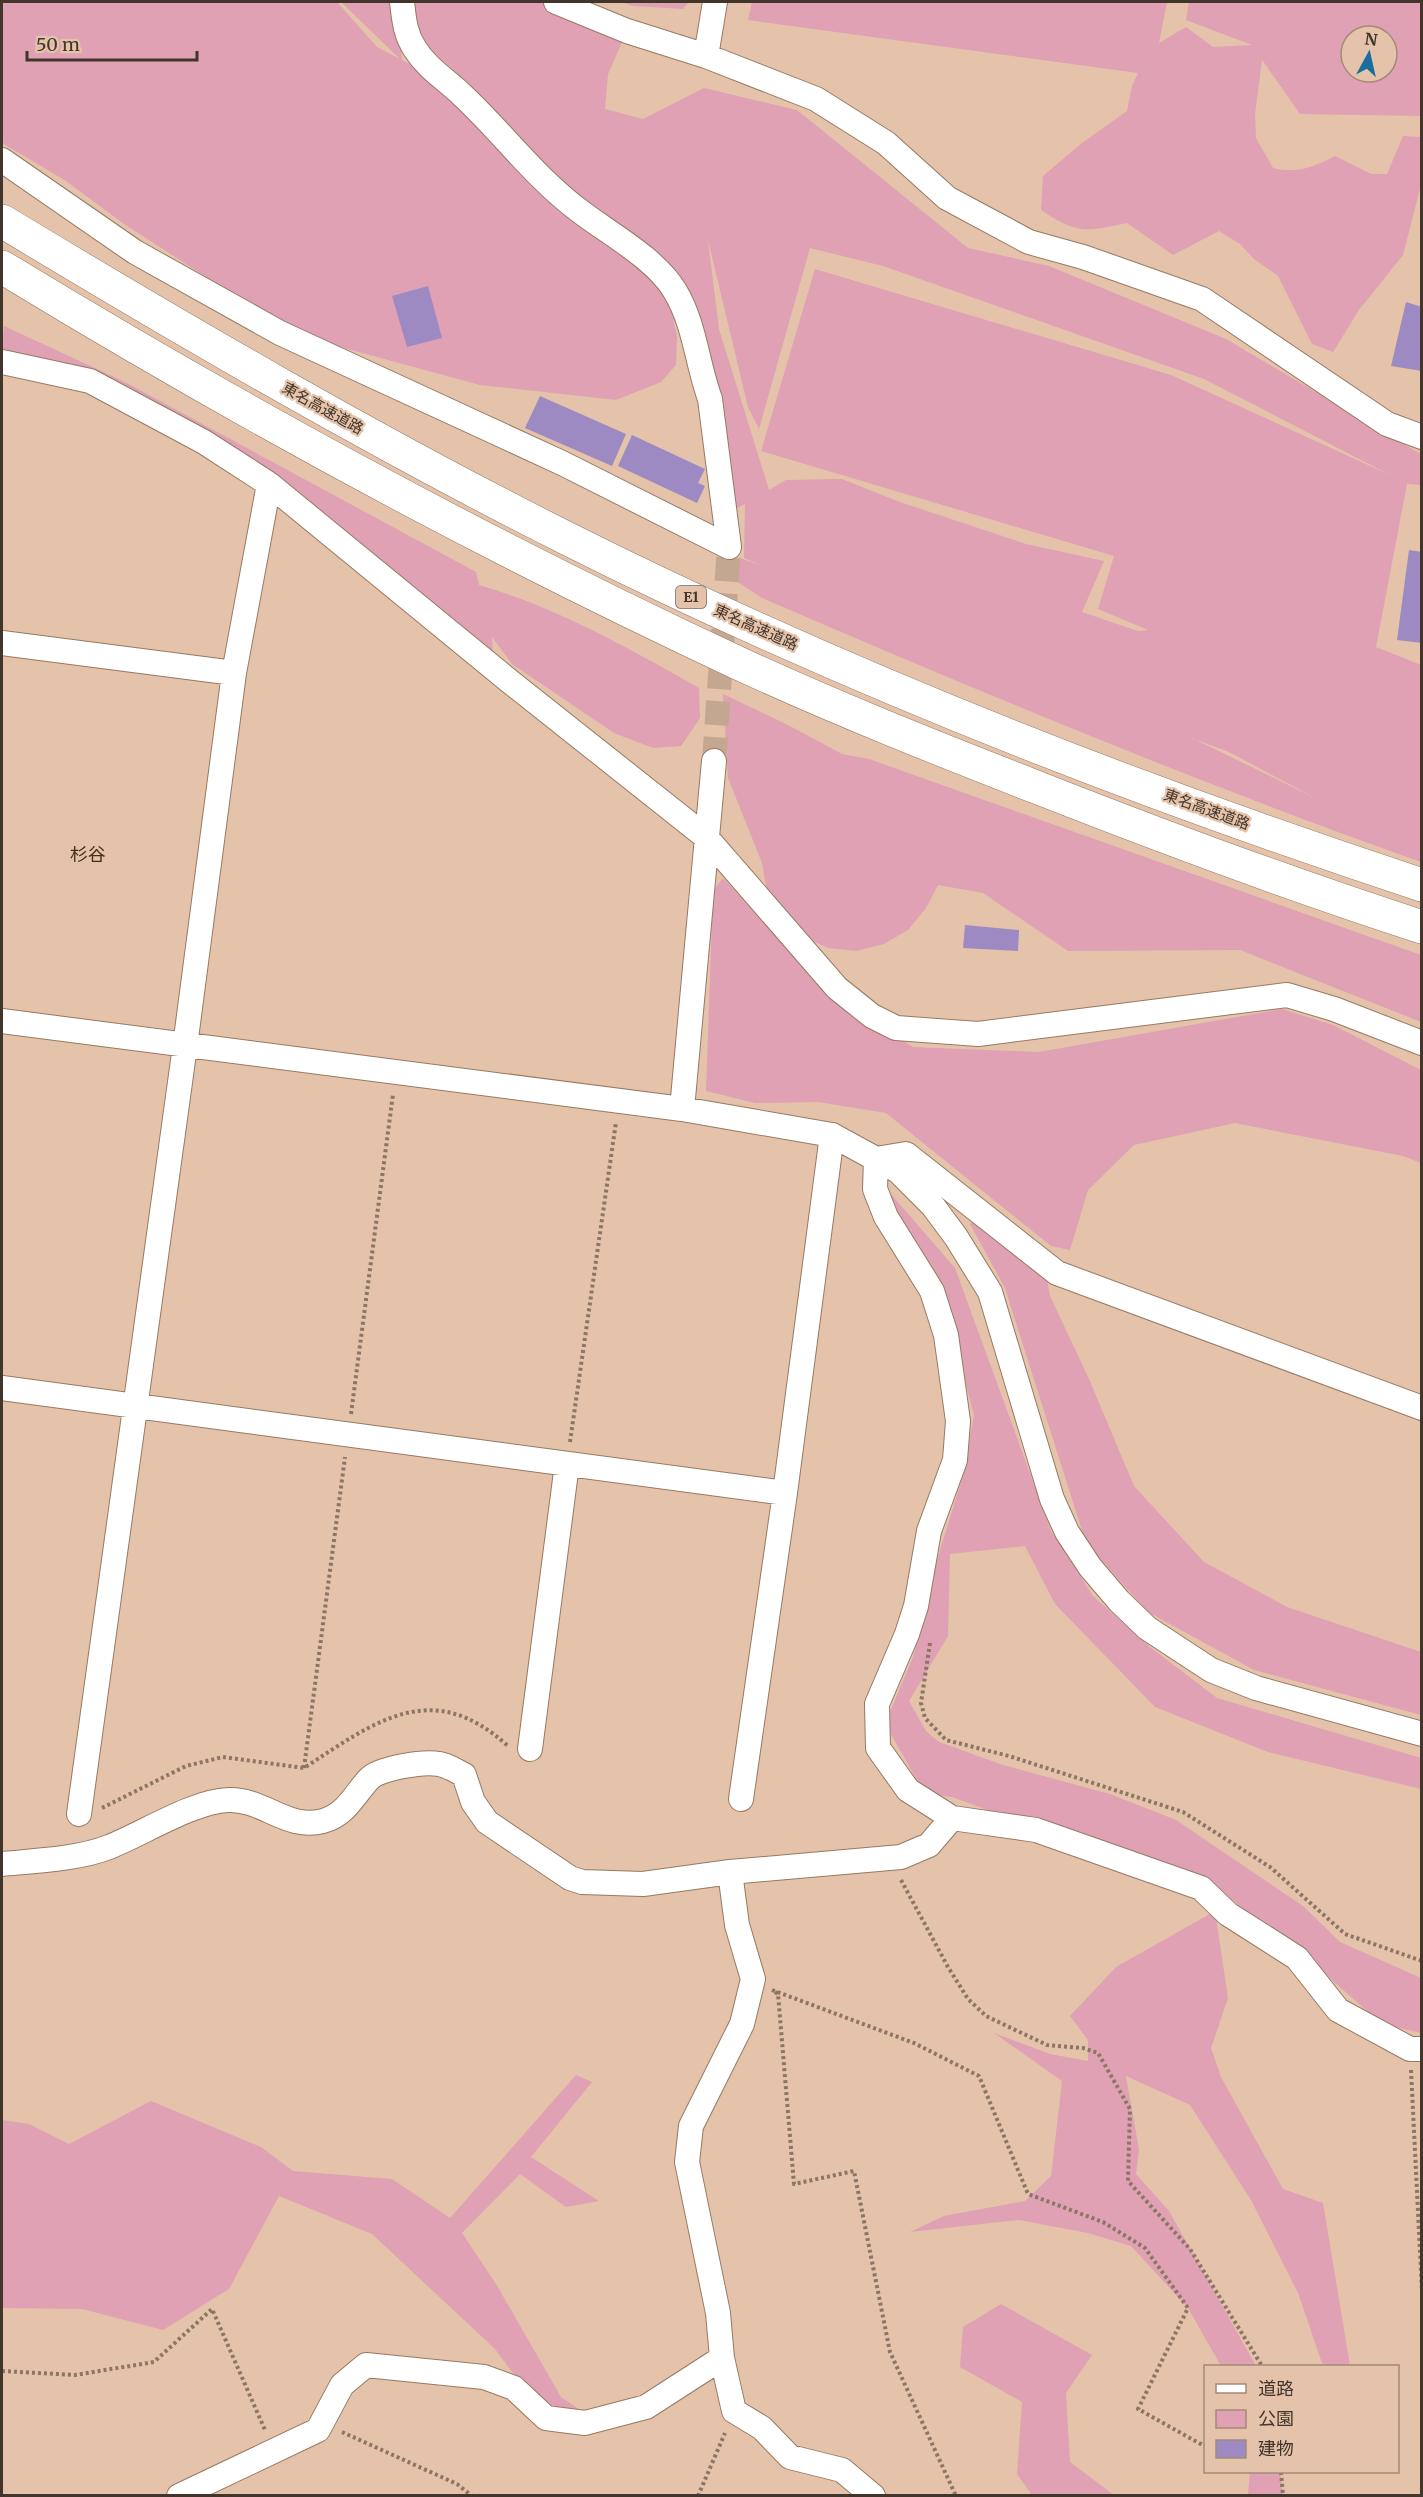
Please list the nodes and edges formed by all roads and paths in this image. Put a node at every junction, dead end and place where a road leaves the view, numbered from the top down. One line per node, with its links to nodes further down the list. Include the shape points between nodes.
1 (402, 2): 5 (street, via 406,32 429,67 461,94 526,164 580,211 636,250 675,290 695,339 710,399 729,547 562,463 280,333 135,252)
2 (556, 2): 4 (street, via 627,31)
3 (715, 2): 4 (street)
4 (706, 56): 9 (street, via 816,99 886,143 947,198 1029,242 1202,299 1387,424)
5 (2, 160)
6 (2, 221): 15 (highway, 東名高速道路 / E1, via 341,419 566,538 746,623 961,716 1158,792)
7 (2, 267): 16 (highway, via 323,454 549,573 741,664 936,748 1145,830)
8 (2, 362): 10 (street, via 90,381 204,442)
9 (1422, 437)
10 (269, 484): 12 (street); 14 (street)
11 (2, 643): 12 (street)
12 (234, 673): 19 (street)
13 (714, 761): 14 (street)
14 (706, 837): 18 (street, via 837,988 872,1016 896,1028 978,1034 1287,995); 21 (street)
15 (1422, 885)
16 (1422, 927)
17 (2, 1022): 19 (street)
18 (1422, 1042)
19 (185, 1046): 20 (street); 25 (street)
20 (619, 1101): 21 (street); 27 (path)
21 (682, 1109): 22 (street)
22 (832, 1135): 23 (street); 28 (street)
23 (876, 1159): 26 (street, via 906,1154 1057,1273); 30 (street, via 898,1171 933,1206 990,1292 1052,1499 1090,1568 1119,1601 1147,1628 1211,1670 1256,1688); 34 (street, via 874,1189 886,1217 932,1291 946,1335 958,1421 955,1460 929,1531 916,1606 877,1704 878,1748 908,1790)
24 (2, 1388): 25 (street)
25 (135, 1406): 27 (street); 33 (street)
26 (1422, 1408)
27 (567, 1464): 28 (street); 31 (street)
28 (785, 1493): 32 (street)
29 (931, 1631): 38 (path, via 921,1702 925,1718 946,1740 1009,1756 1183,1812 1270,1867 1345,1934)
30 (1422, 1734)
31 (530, 1749): 33 (path, via 520,1758 472,1718 447,1710 420,1709 358,1732 304,1768 223,1757 186,1766 95,1811)
32 (741, 1799)
33 (78, 1814)
34 (952, 1818): 35 (street, via 929,1845); 40 (street, via 1036,1830 1202,1888 1228,1914 1297,1958 1338,2010)
35 (889, 1858): 37 (street); 43 (path, via 948,1967 968,1999 986,2016 1047,2045 1098,2053 1130,2109 1128,2181 1190,2249)
36 (2, 1864): 37 (street, via 106,1848 193,1809 227,1800 252,1802 298,1823 324,1821 347,1809 371,1777 417,1764 439,1764 464,1775 473,1802 487,1822 570,1878 582,1882 643,1884)
37 (730, 1872): 39 (street, via 737,1926)
38 (1422, 1961)
39 (763, 1985): 42 (street, via 692,2126 687,2162 718,2313); 47 (path, via 914,2043 979,2076 1028,2194 1103,2222 1145,2248 1188,2308 1138,2409); 54 (path, via 778,1994 794,2184 854,2171 890,2352)
40 (1416, 2049): 41 (path)
41 (1422, 2292)
42 (722, 2358): 45 (street); 46 (street, via 646,2407 585,2423 546,2418 514,2388 484,2377 366,2365 342,2385)
43 (1261, 2365)
44 (2, 2371): 48 (path, via 75,2375 154,2362 212,2309)
45 (734, 2411): 52 (path); 53 (street, via 762,2428 790,2457 842,2470)
46 (322, 2423): 48 (street, via 318,2430); 51 (path, via 457,2484)
47 (1204, 2446)
48 (274, 2452): 50 (street)
49 (1281, 2473): 55 (path)
50 (179, 2496)
51 (472, 2496)
52 (698, 2496)
53 (873, 2496)
54 (956, 2496)
55 (1283, 2496)

